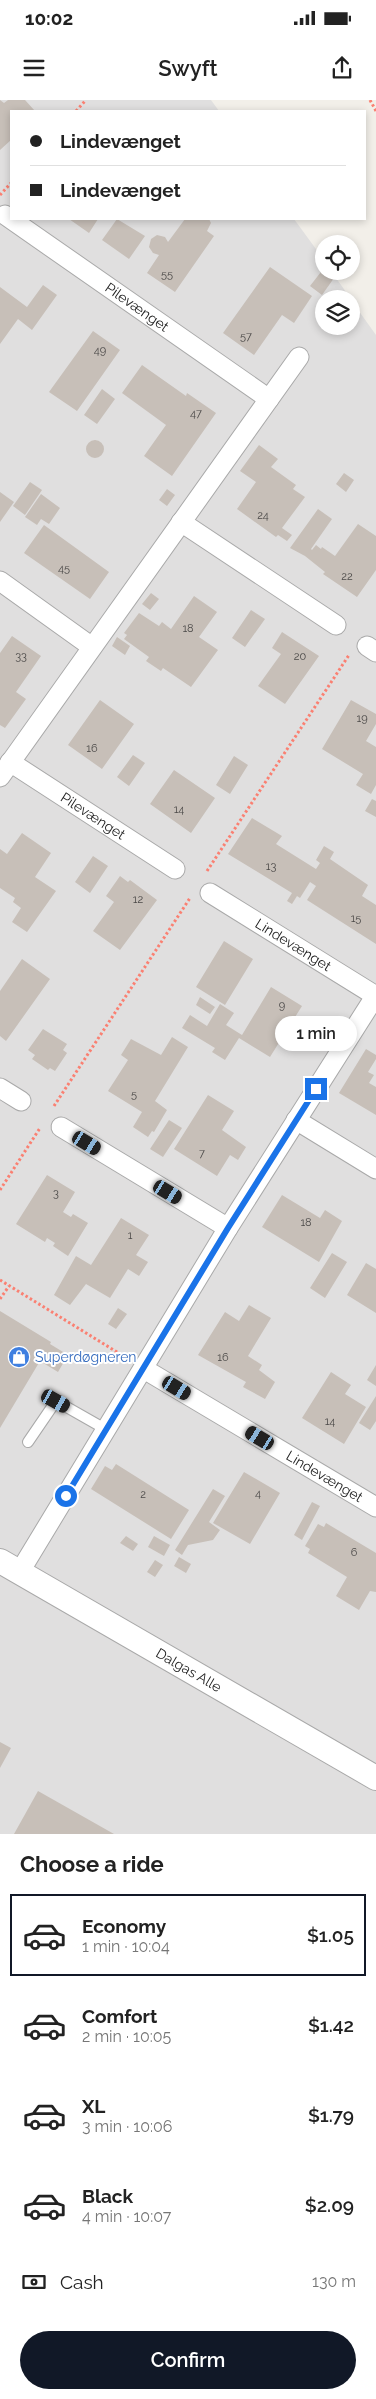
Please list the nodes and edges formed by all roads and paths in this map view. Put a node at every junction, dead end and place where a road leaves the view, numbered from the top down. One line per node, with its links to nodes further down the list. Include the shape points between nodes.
1 (86, 100): 3 (path)
2 (370, 100): 4 (path)
3 (77, 110)
4 (376, 111)
5 (10, 184): 6 (path)
6 (0, 195)
7 (5, 215): 8 (street, Pilevænget)
8 (10, 218)
9 (12, 220): 11 (street, Pilevænget)
10 (299, 357): 11 (street, Pilevænget)
11 (269, 399): 12 (street, Pilevænget)
12 (181, 522): 14 (street); 15 (street, Pilevænget)
13 (0, 581): 15 (street)
14 (336, 625)
15 (92, 647): 17 (street, Pilevænget)
16 (366, 648): 19 (path)
17 (5, 769): 18 (street, Pilevænget)
18 (175, 869)
19 (202, 887): 20 (street, Lindevænget); 24 (path)
20 (376, 996): 23 (street, Lindevænget)
21 (0, 1088): 22 (street)
22 (20, 1101)
23 (296, 1120): 25 (street); 27 (street, Lindevænget)
24 (53, 1123): 26 (path); 27 (street)
25 (376, 1169)
26 (0, 1190)
27 (228, 1228): 31 (street, Lindevænget)
28 (0, 1280): 29 (path)
29 (9, 1286): 30 (path); 31 (path)
30 (0, 1299)
31 (144, 1369): 32 (street, Lindevænget); 34 (street, Lindevænget)
32 (107, 1430): 33 (lane, via 56,1401); 35 (street, Lindevænget)
33 (28, 1442)
34 (376, 1507)
35 (10, 1567): 36 (street, Dalgas Alle)
36 (376, 1778)

